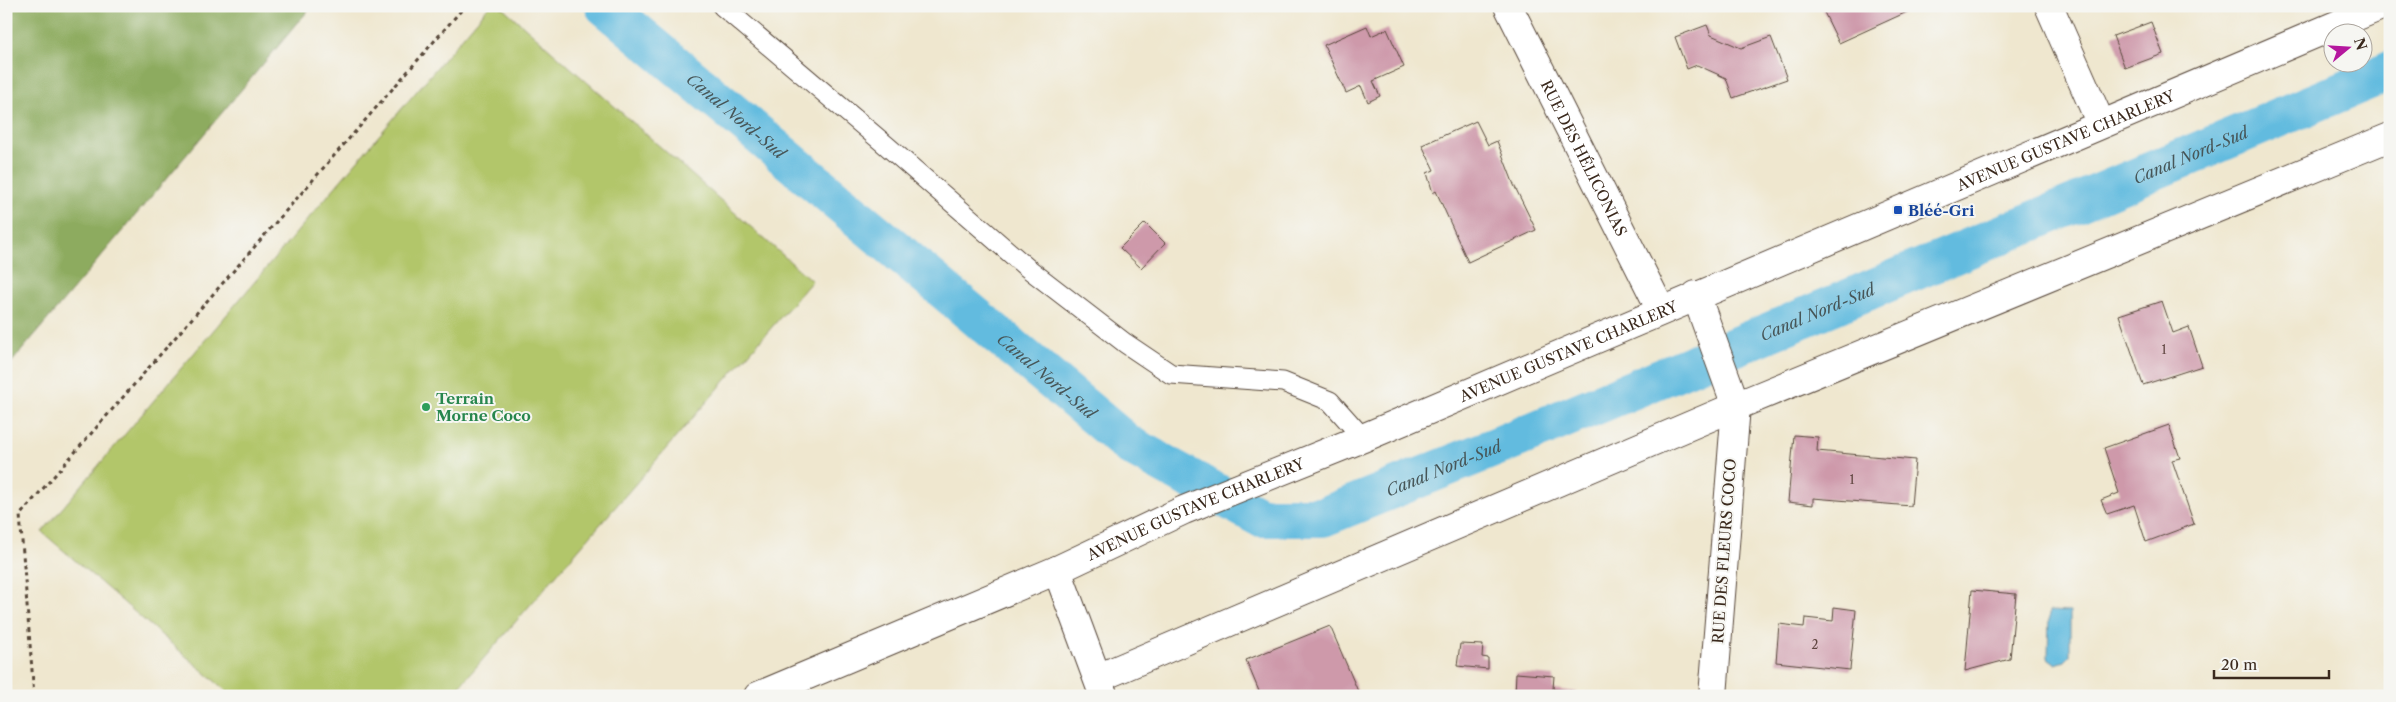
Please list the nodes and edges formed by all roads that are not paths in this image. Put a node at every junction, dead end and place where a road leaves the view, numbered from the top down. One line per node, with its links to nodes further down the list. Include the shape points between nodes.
1 (722, 6): 10 (lane, via 1025,266 1125,344 1171,374 1283,382 1330,401)
2 (1508, 6): 8 (street, RUE DES HÉLICONIAS)
3 (2049, 6): 5 (street)
4 (2381, 6): 5 (street, AVENUE GUSTAVE CHARLERY)
5 (2100, 124): 7 (street, AVENUE GUSTAVE CHARLERY)
6 (2390, 137): 9 (street)
7 (1699, 302): 8 (street, AVENUE GUSTAVE CHARLERY); 9 (street)
8 (1661, 310): 10 (street, AVENUE GUSTAVE CHARLERY)
9 (1733, 398): 12 (street); 14 (street, RUE DES FLEURS COCO)
10 (1363, 438): 11 (street, AVENUE GUSTAVE CHARLERY, via 1184,510)
11 (1060, 581): 12 (street); 13 (street, AVENUE GUSTAVE CHARLERY)
12 (1101, 687)
13 (758, 696)
14 (1713, 696)

